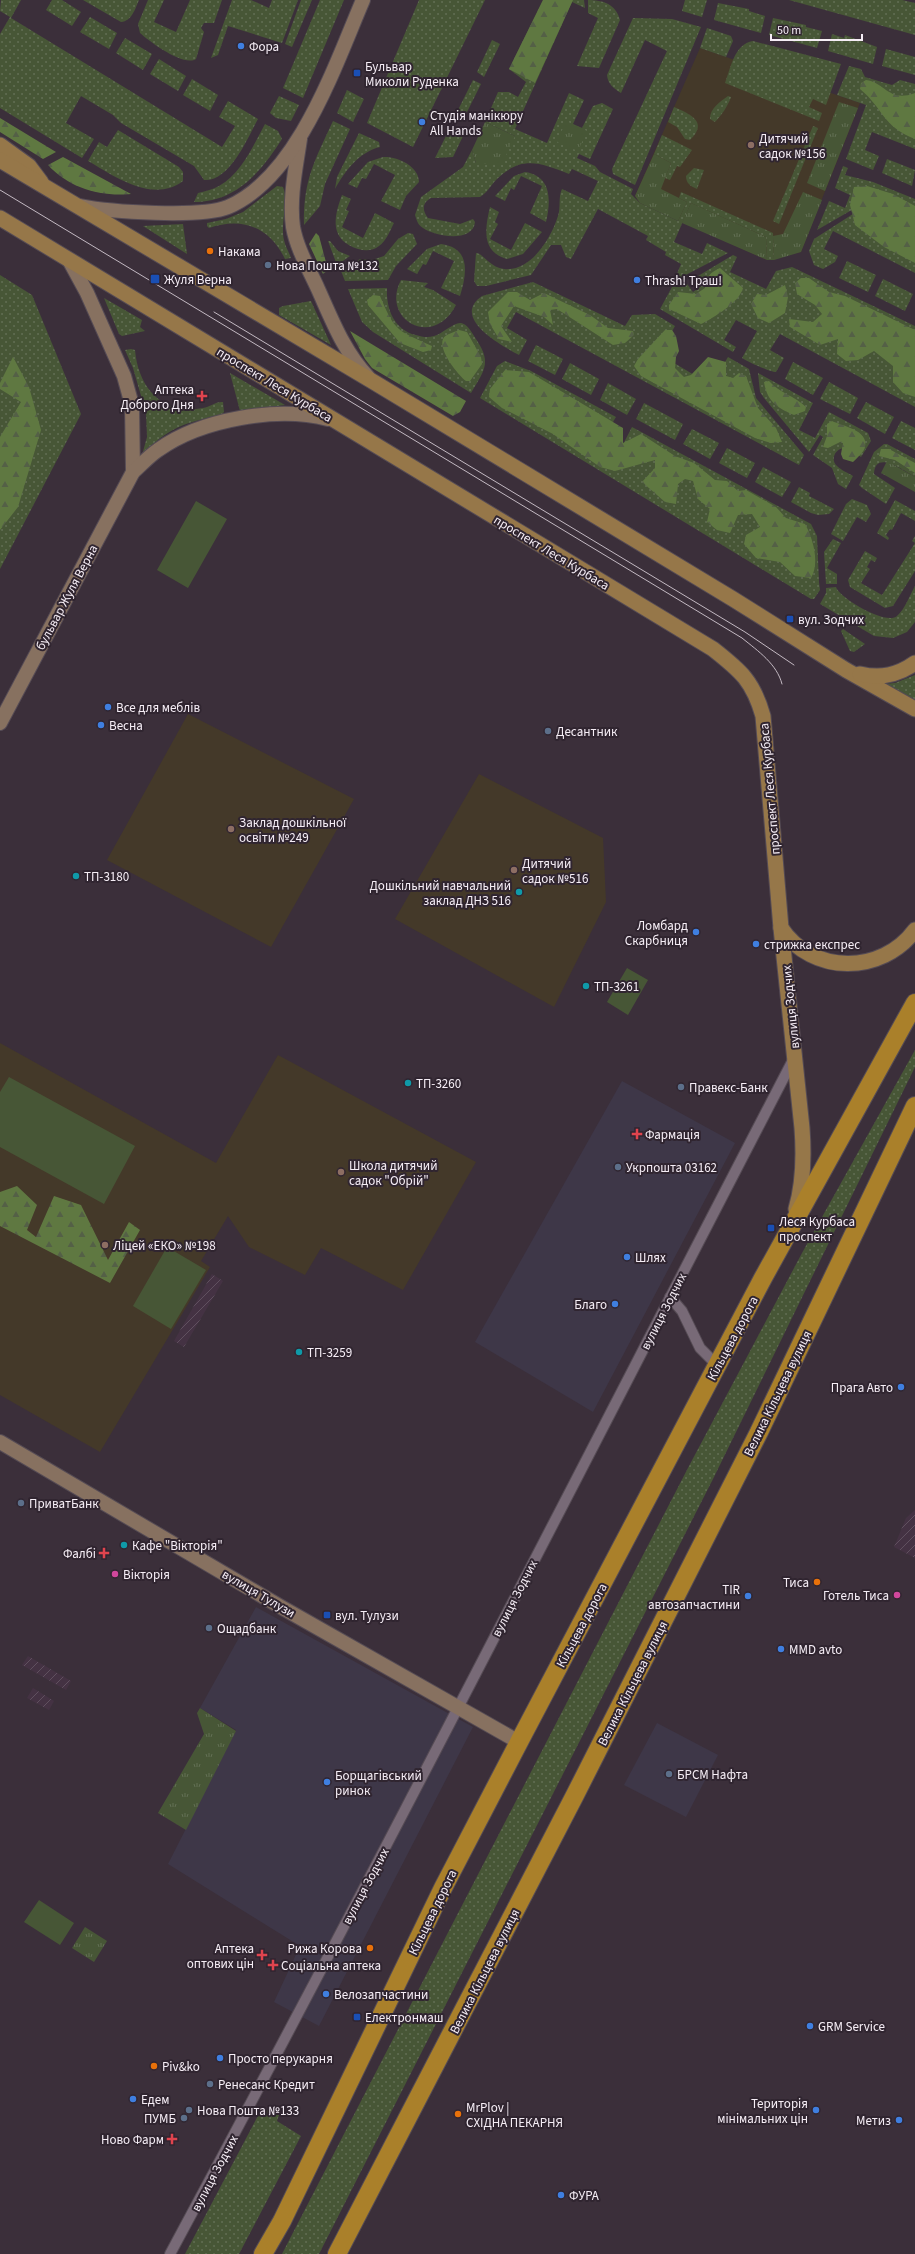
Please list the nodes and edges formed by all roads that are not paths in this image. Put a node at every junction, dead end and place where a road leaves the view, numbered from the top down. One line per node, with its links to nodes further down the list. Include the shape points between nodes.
1 (363, 0): 2 (street)
2 (300, 138): 6 (street, via 261,184 228,207 208,211 122,211); 9 (street, via 292,204 293,227 298,247 350,354)
3 (0, 145): 5 (main road, via 29,166)
4 (0, 160): 5 (main road)
5 (47, 189): 6 (main road)
6 (72, 204): 9 (main road)
7 (0, 218): 8 (main road, проспект Леся Курбаса)
8 (69, 260): 10 (main road, проспект Леся Курбаса); 11 (street, бульвар Жуля Верна, via 87,293 124,376 132,405)
9 (372, 381): 13 (main road)
10 (338, 422): 11 (street, бульвар Жуля Верна, via 309,414 283,414 210,425 159,450); 16 (main road, проспект Леся Курбаса, via 712,650 740,670 757,693 763,716)
11 (133, 472): 15 (street, бульвар Жуля Верна)
12 (915, 664): 13 (main road, via 890,676 866,676)
13 (841, 667): 14 (main road)
14 (915, 709)
15 (0, 723)
16 (781, 928): 17 (main road, via 788,938 802,949 818,958 839,964 857,964 886,956 907,942); 19 (main road, вулиця Зодчих)
17 (915, 930)
18 (915, 1004): 21 (highway, Кільцева дорога)
19 (795, 1056): 21 (main road, via 804,1153 802,1190); 22 (street, вулиця Зодчих)
20 (915, 1106): 29 (highway, Велика Кільцева вулиця, via 759,1432)
21 (787, 1236): 23 (highway, Кільцева дорога)
22 (670, 1298): 23 (street, via 682,1311 700,1348); 25 (street, вулиця Зодчих)
23 (717, 1366): 26 (highway, Кільцева дорога)
24 (0, 1442): 25 (street, вулиця Тулузи)
25 (458, 1709): 26 (street, вулиця Тулузи); 27 (street, вулиця Зодчих)
26 (519, 1742): 28 (highway, Кільцева дорога, via 443,1888 282,2221)
27 (170, 2254)
28 (263, 2254)
29 (337, 2254)

